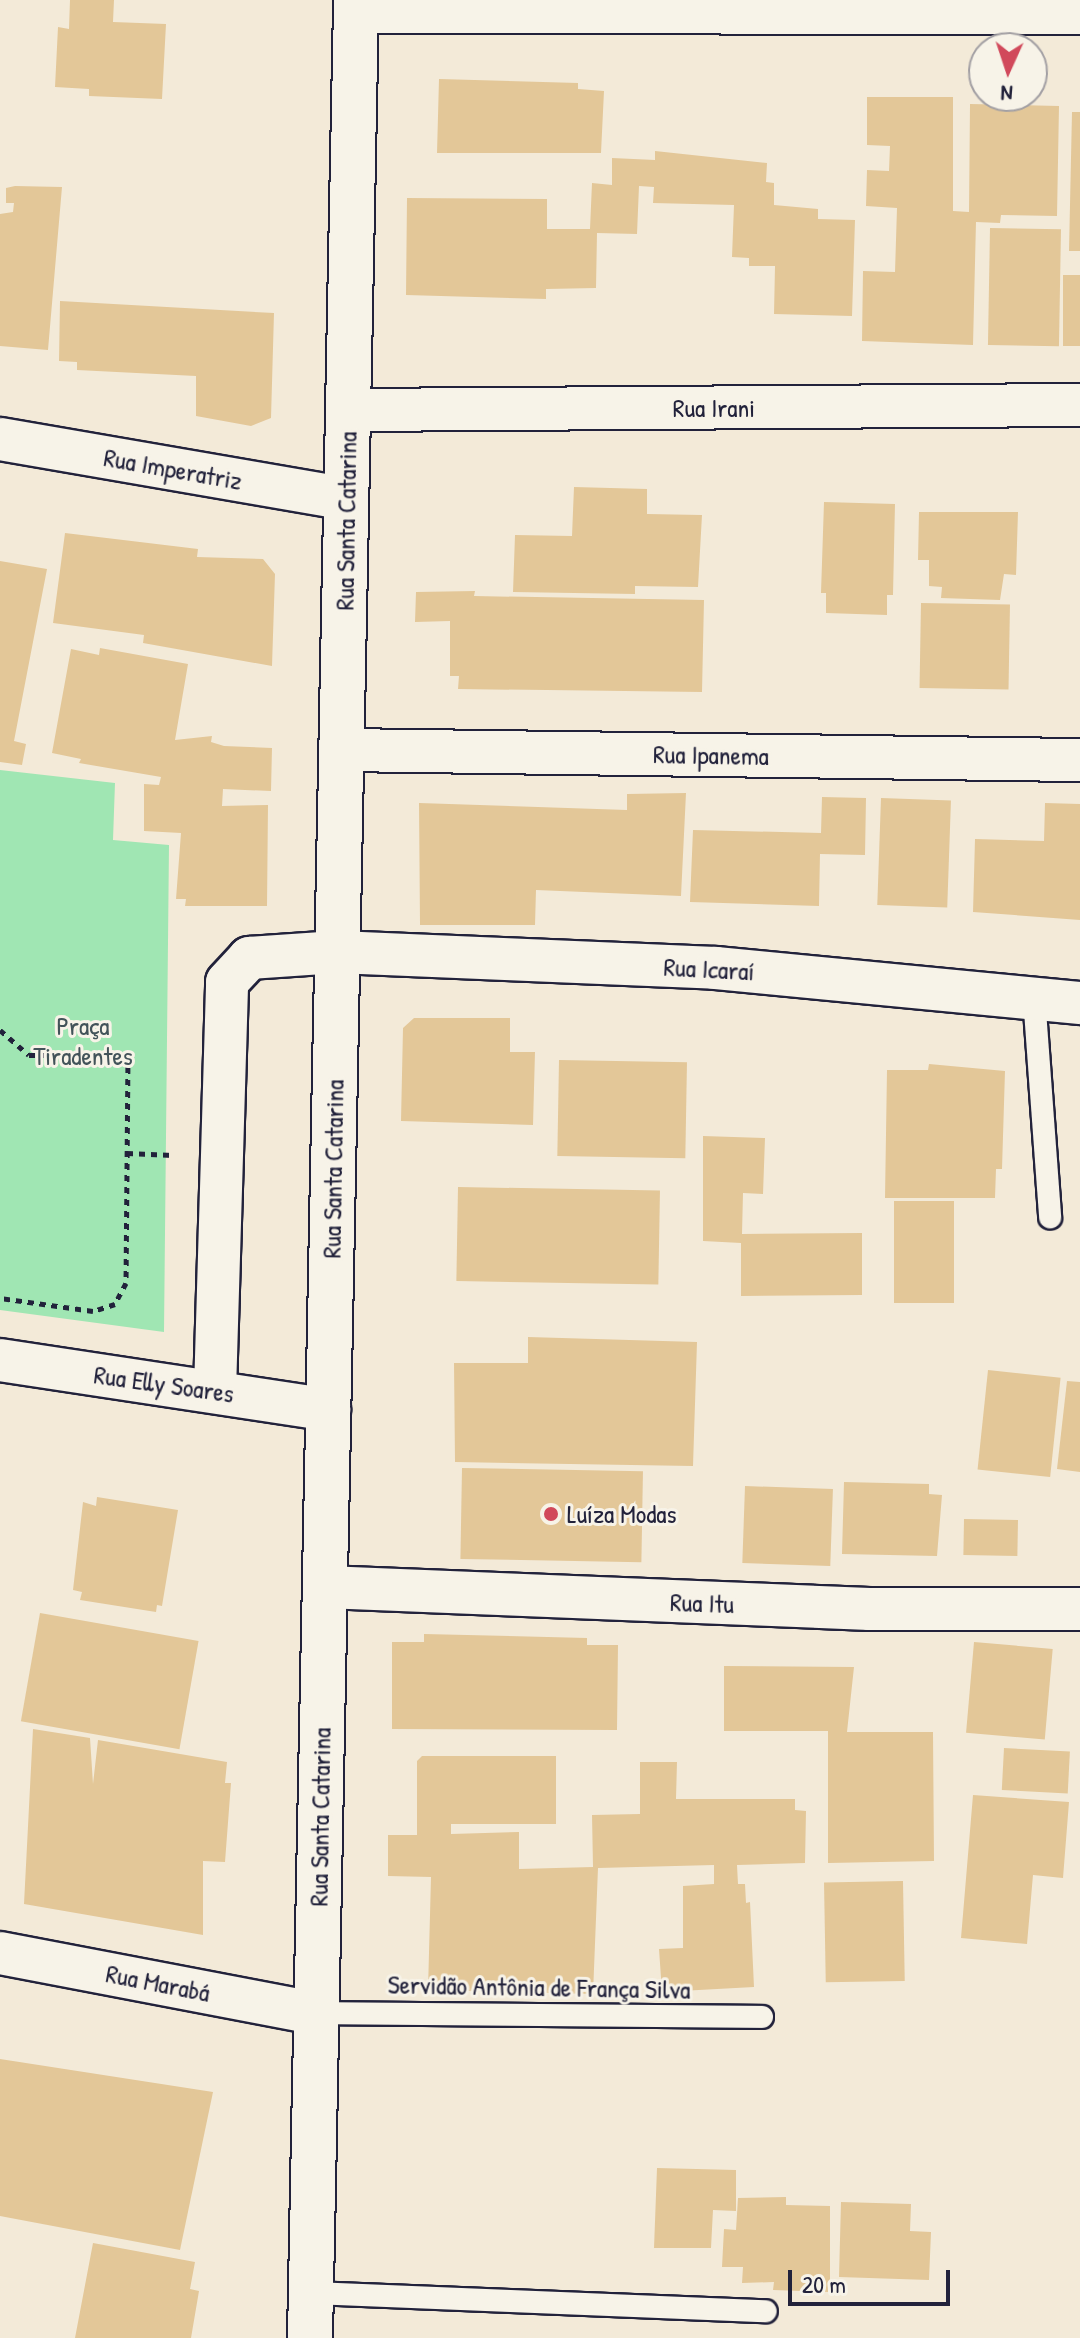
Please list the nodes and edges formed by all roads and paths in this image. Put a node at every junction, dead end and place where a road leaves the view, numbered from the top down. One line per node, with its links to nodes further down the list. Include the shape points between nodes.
1 (356, 6): 2 (street); 4 (main road, Rua Santa Catarina)
2 (1080, 13)
3 (1080, 405): 4 (street, Rua Irani)
4 (348, 410): 6 (main road, Rua Santa Catarina)
5 (0, 439): 6 (street, Rua Imperatriz)
6 (346, 499): 7 (main road, Rua Santa Catarina)
7 (342, 750): 8 (street, Rua Ipanema); 9 (main road, Rua Santa Catarina)
8 (1080, 760)
9 (337, 952): 10 (street, Rua Icaraí, via 716,968); 16 (street, Rua Icaraí, via 249,958 227,982); 17 (main road, Rua Santa Catarina)
10 (1034, 997): 11 (street, Rua Icaraí); 13 (lane)
11 (1080, 1003)
12 (0, 1030): 14 (path, via 29,1055 128,1055 126,1283 115,1304 93,1311)
13 (1050, 1217)
14 (0, 1298)
15 (0, 1360): 16 (street, Rua Elly Soares)
16 (215, 1391): 17 (street, Rua Elly Soares)
17 (329, 1410): 18 (main road, Rua Santa Catarina)
18 (325, 1587): 19 (street, Rua Itu, via 870,1609); 21 (main road, Rua Santa Catarina)
19 (1080, 1609)
20 (0, 1953): 21 (street, Rua Marabá)
21 (316, 2013): 22 (lane, Servidão Antônia de França Silva); 23 (main road, Rua Santa Catarina)
22 (762, 2017)
23 (311, 2293): 24 (lane); 25 (main road, Rua Santa Catarina)
24 (766, 2311)
25 (310, 2338)

